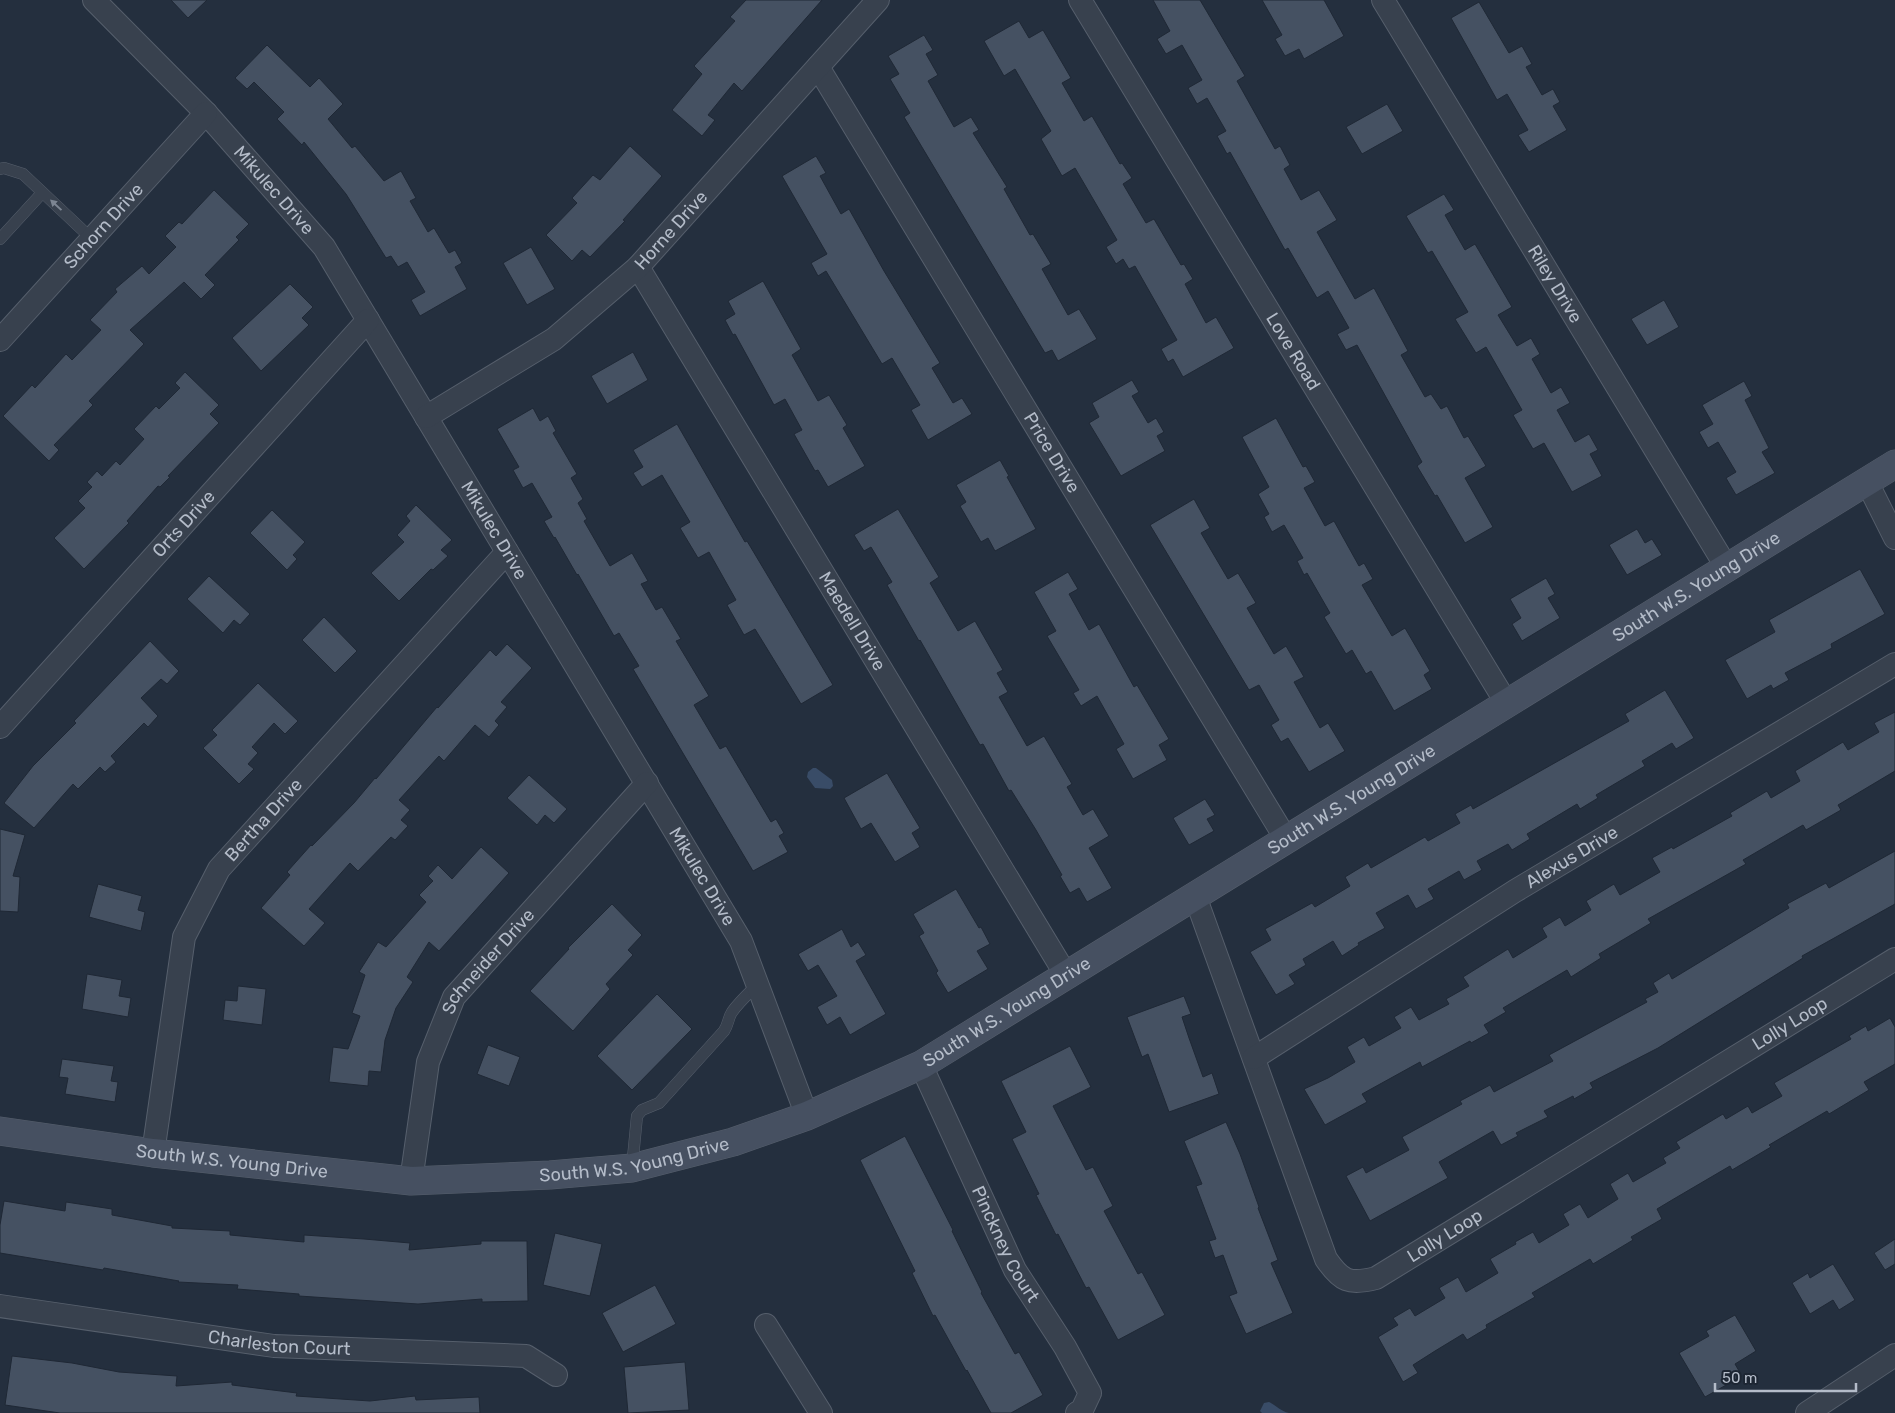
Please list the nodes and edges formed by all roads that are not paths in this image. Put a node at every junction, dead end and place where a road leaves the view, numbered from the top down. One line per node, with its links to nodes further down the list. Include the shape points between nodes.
1 (94, 0): 6 (street, Mikulec Drive)
2 (878, 0): 5 (street, Horne Drive)
3 (1080, 0): 21 (street, Love Road)
4 (1383, 0): 19 (street, Riley Drive)
5 (818, 67): 11 (street, Horne Drive); 24 (street, Price Drive)
6 (206, 112): 9 (street, Schorn Drive); 12 (street, Mikulec Drive, via 324,247)
7 (0, 169): 8 (lane, via 23,174)
8 (42, 193): 9 (lane, one-way to 8); 10 (lane)
9 (92, 238): 13 (street, Schorn Drive)
10 (0, 239)
11 (638, 267): 14 (street, Horne Drive, via 554,339); 27 (street, Maedell Drive)
12 (368, 320): 14 (street, Mikulec Drive); 22 (street, Orts Drive)
13 (0, 340)
14 (426, 417): 18 (street, Mikulec Drive)
15 (1895, 464): 16 (main road, South W.S. Young Drive)
16 (1867, 482): 17 (street); 19 (main road, South W.S. Young Drive)
17 (1895, 538)
18 (507, 552): 23 (street, Mikulec Drive); 33 (street, Bertha Drive, via 219,869 184,936)
19 (1727, 568): 21 (main road, South W.S. Young Drive)
20 (1895, 664): 29 (street, Alexus Drive, via 1515,891)
21 (1507, 704): 24 (main road, South W.S. Young Drive)
22 (0, 727)
23 (647, 783): 28 (street, Mikulec Drive, via 741,941); 35 (street, Schneider Drive, via 454,997 428,1062)
24 (1286, 839): 25 (main road, South W.S. Young Drive)
25 (1194, 896): 27 (main road, South W.S. Young Drive); 29 (street, Lolly Loop)
26 (1895, 959): 29 (street, Lolly Loop, via 1376,1278 1361,1282 1347,1281 1336,1273 1326,1258)
27 (1066, 975): 30 (main road, South W.S. Young Drive)
28 (758, 984): 31 (street, Mikulec Drive); 34 (lane, via 733,1010 724,1031 659,1103 642,1110 637,1116)
29 (1254, 1058)
30 (920, 1065): 31 (main road, South W.S. Young Drive); 41 (street, Pinckney Court, via 1015,1270 1065,1347 1090,1393 1082,1410)
31 (806, 1116): 34 (main road, South W.S. Young Drive, via 733,1142)
32 (0, 1132): 33 (main road, South W.S. Young Drive)
33 (153, 1153): 35 (main road, South W.S. Young Drive)
34 (632, 1168): 35 (main road, South W.S. Young Drive)
35 (411, 1181)
36 (0, 1306): 39 (street, Charleston Court, via 274,1346 526,1356)
37 (766, 1325): 40 (street)
38 (1895, 1356): 42 (street)
39 (556, 1375)
40 (821, 1413)
41 (1077, 1413)
42 (1807, 1413)

